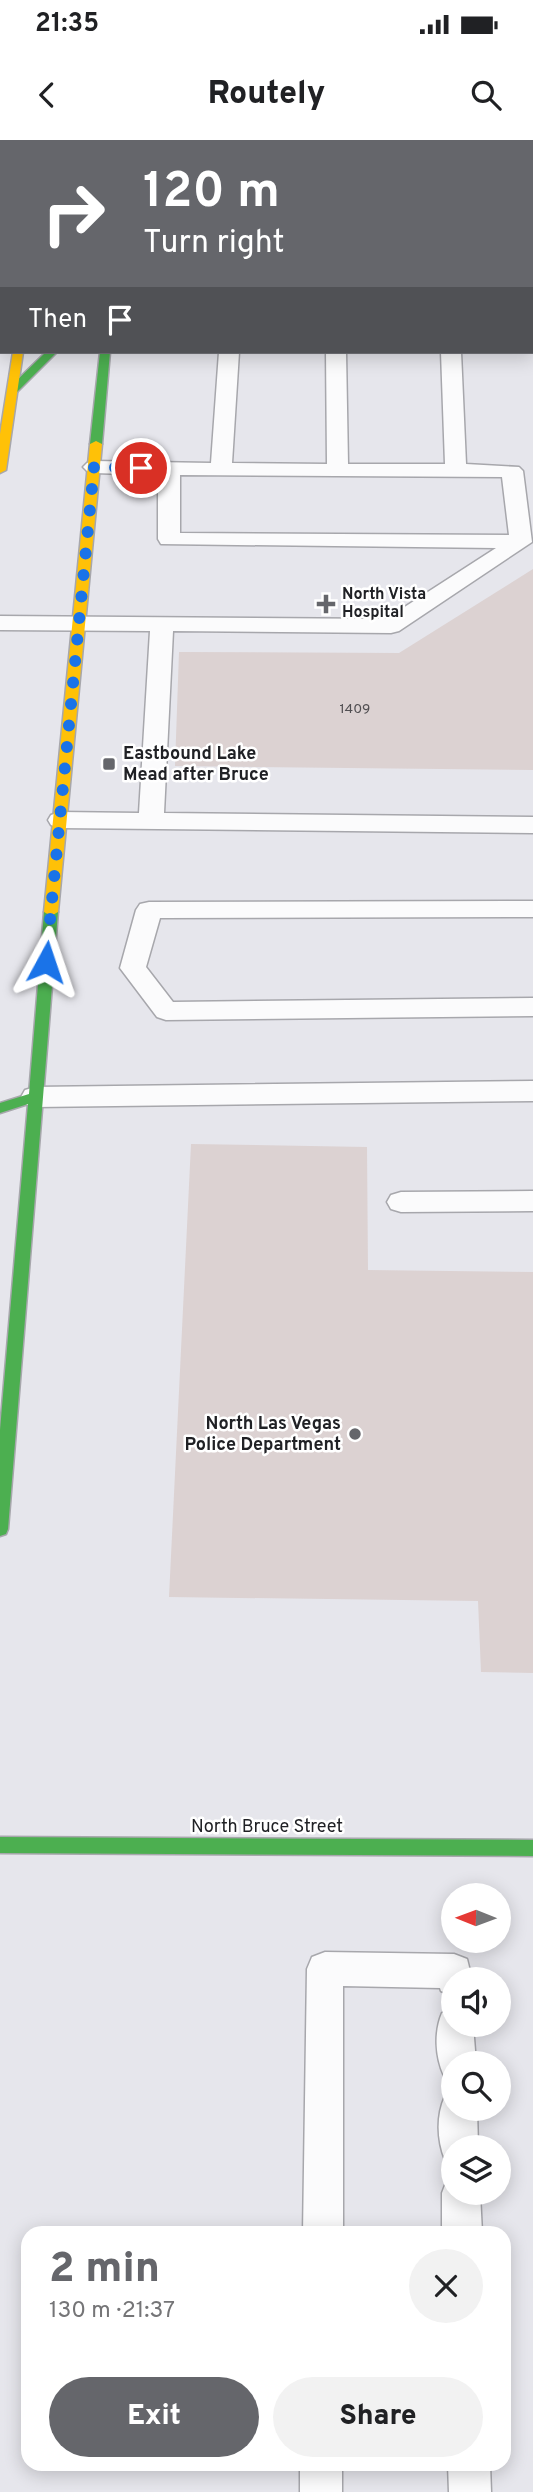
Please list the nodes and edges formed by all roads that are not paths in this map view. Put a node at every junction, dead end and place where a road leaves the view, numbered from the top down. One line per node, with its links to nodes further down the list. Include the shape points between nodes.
1 (17, 354): 7 (main road)
2 (50, 354): 7 (main road)
3 (105, 354): 9 (main road)
4 (229, 354): 11 (lane)
5 (336, 354): 13 (lane)
6 (451, 354): 14 (lane)
7 (6, 391): 12 (main road)
8 (533, 465): 15 (lane)
9 (94, 467): 10 (lane); 18 (main road)
10 (169, 469): 11 (lane); 16 (lane, via 169,538)
11 (221, 469): 13 (lane)
12 (0, 470)
13 (338, 470): 14 (lane)
14 (456, 470): 15 (lane)
15 (512, 471): 16 (lane)
16 (521, 542): 19 (lane, via 391,626)
17 (0, 623): 18 (lane)
18 (79, 624): 19 (lane); 20 (main road)
19 (162, 625): 21 (lane)
20 (60, 820): 21 (lane); 26 (main road)
21 (151, 821): 22 (lane)
22 (533, 825)
23 (533, 909): 24 (lane, via 149,910 133,968 166,1011)
24 (533, 1007)
25 (533, 1091): 26 (lane)
26 (35, 1097): 27 (main road); 30 (main road)
27 (0, 1108)
28 (533, 1201): 29 (lane)
29 (401, 1202)
30 (0, 1529)
31 (0, 1845): 32 (main road, North Bruce Street)
32 (533, 1848)
33 (441, 1971): 35 (lane, via 324,1969)
34 (461, 2205): 36 (lane)
35 (323, 2226)
36 (462, 2226)
37 (321, 2471): 39 (lane)
38 (469, 2471): 40 (lane)
39 (321, 2492)
40 (470, 2492)

